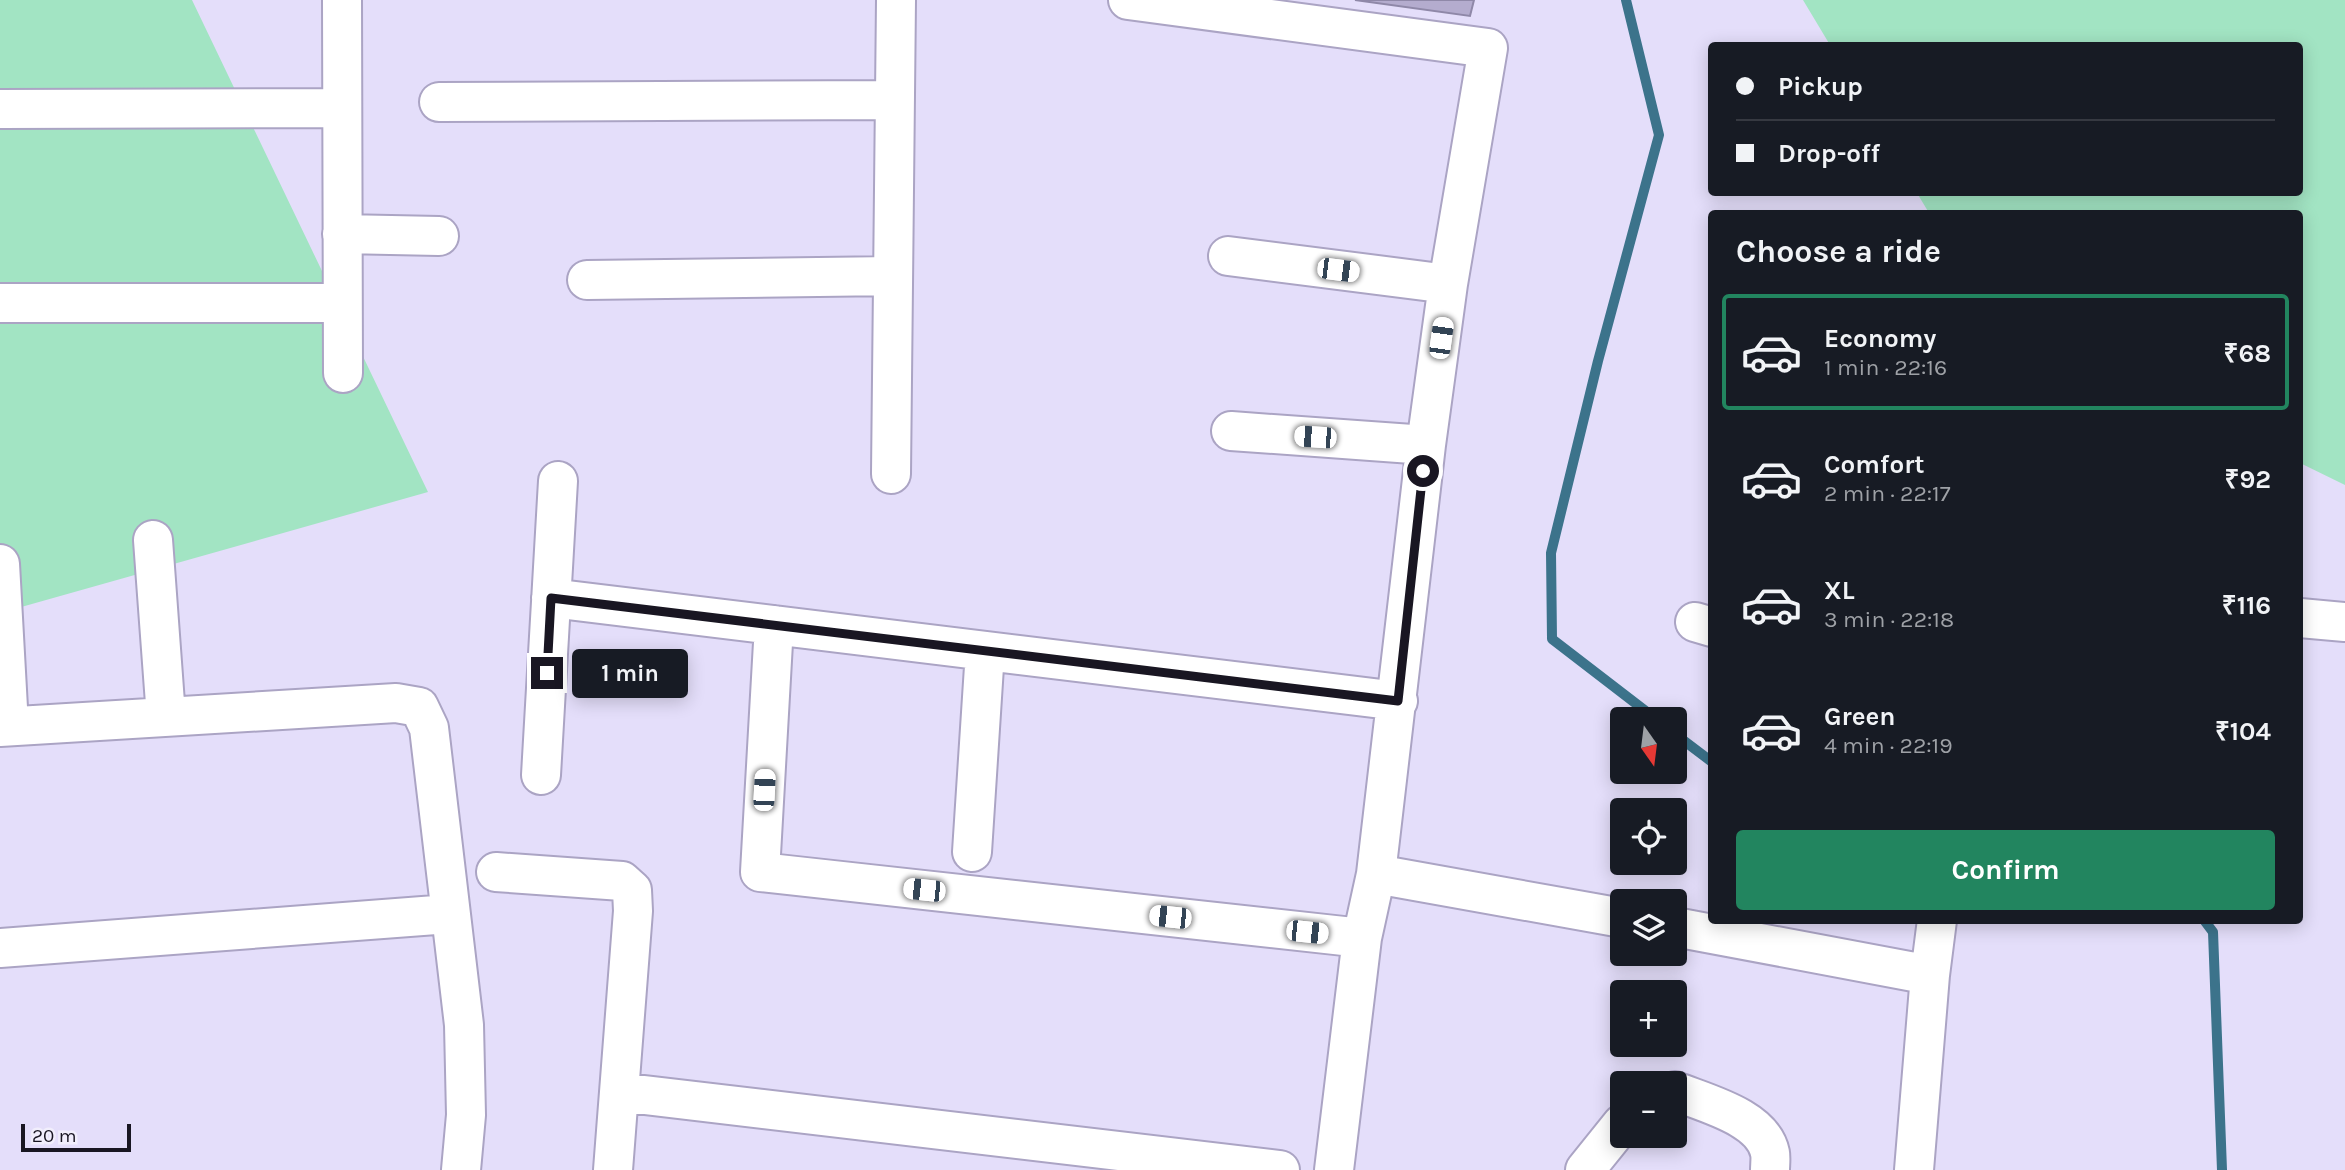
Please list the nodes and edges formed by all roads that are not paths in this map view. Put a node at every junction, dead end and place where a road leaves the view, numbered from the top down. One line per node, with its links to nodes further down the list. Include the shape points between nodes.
1 (342, 0): 6 (street)
2 (896, 0): 4 (street)
3 (1128, 0): 13 (street, via 1488,48)
4 (895, 100): 5 (street); 11 (street)
5 (439, 102)
6 (342, 108): 7 (street); 8 (street)
7 (0, 109)
8 (342, 234): 9 (street); 15 (street)
9 (439, 236)
10 (1228, 256): 13 (street)
11 (893, 276): 12 (street); 19 (street)
12 (587, 280)
13 (1448, 284): 18 (street)
14 (0, 303): 15 (street)
15 (342, 303): 16 (street)
16 (343, 373)
17 (1231, 431): 18 (street)
18 (1426, 445): 28 (street)
19 (891, 474)
20 (558, 481): 23 (street)
21 (153, 540): 29 (street)
22 (0, 564): 30 (street)
23 (551, 598): 26 (street); 31 (street)
24 (2303, 618): 25 (street)
25 (2345, 622)
26 (774, 625): 27 (street); 39 (street, via 760,872)
27 (985, 651): 28 (street); 32 (street)
28 (1398, 701): 34 (street)
29 (166, 717): 30 (street); 35 (street, via 396,703 419,707 429,728)
30 (5, 727)
31 (541, 775)
32 (972, 852)
33 (496, 872): 42 (street, via 622,881 632,890)
34 (1376, 874): 36 (street); 39 (street)
35 (449, 914): 40 (street); 46 (street, via 464,1025 466,1115)
36 (1610, 916)
37 (1936, 924): 41 (street)
38 (1687, 929): 41 (street)
39 (1362, 938): 49 (street)
40 (0, 948)
41 (1930, 975): 52 (street)
42 (619, 1092): 45 (street); 47 (street)
43 (1687, 1096): 51 (street, via 1749,1122 1764,1139)
44 (1610, 1139): 50 (street)
45 (1088, 1159): 48 (street)
46 (461, 1170)
47 (614, 1170)
48 (1280, 1170)
49 (1334, 1170)
50 (1585, 1170)
51 (1770, 1170)
52 (1914, 1170)

